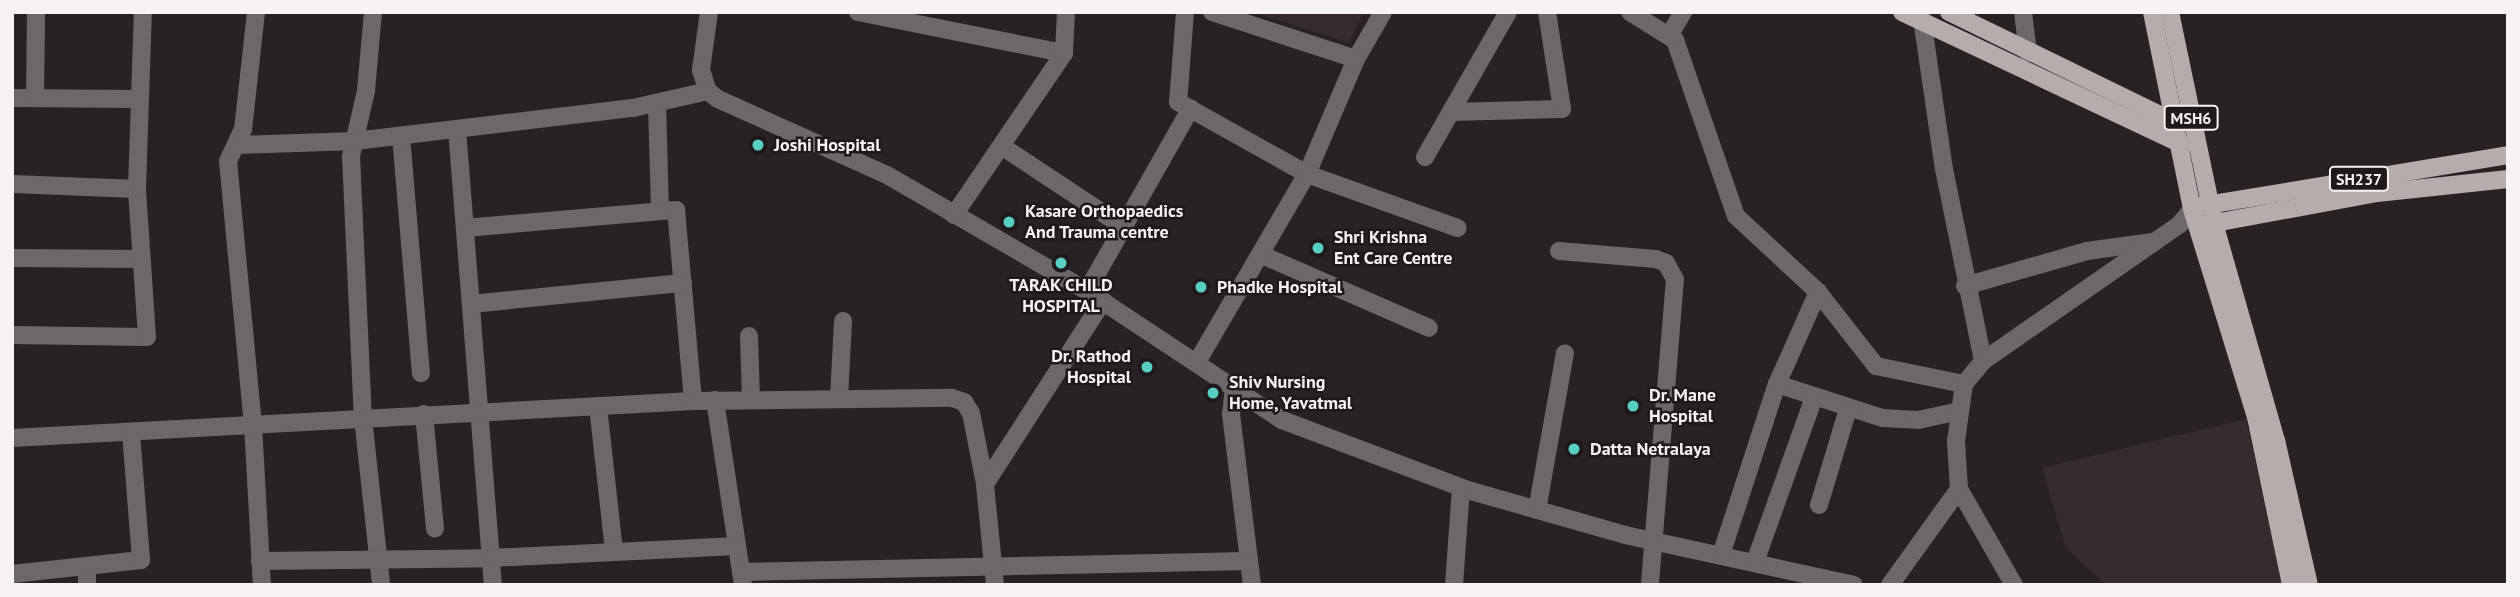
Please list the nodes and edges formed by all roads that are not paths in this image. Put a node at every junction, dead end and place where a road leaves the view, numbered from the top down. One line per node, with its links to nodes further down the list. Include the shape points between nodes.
1 (36, 12): 28 (street)
2 (143, 12): 29 (street)
3 (256, 12): 39 (street, via 243,129)
4 (373, 12): 37 (street, via 366,91)
5 (709, 12): 26 (street, via 701,70)
6 (858, 12): 21 (street)
7 (1066, 12): 23 (street)
8 (1185, 12): 31 (street, via 1178,102)
9 (1212, 12): 25 (street)
10 (1383, 12): 25 (street)
11 (1508, 12): 32 (street)
12 (1546, 12): 32 (street, via 1562,109)
13 (1630, 12): 22 (street)
14 (1684, 12): 22 (street)
15 (1902, 12): 20 (main road)
16 (1949, 12): 24 (main road)
17 (2023, 12): 24 (street)
18 (2152, 12): 33 (main road, MSH6)
19 (2170, 12): 36 (main road, MSH6)
20 (1921, 18): 38 (main road); 61 (street)
21 (940, 20): 23 (street)
22 (1671, 34): 63 (street, via 1736,216)
23 (1064, 53): 40 (street)
24 (2028, 53): 33 (main road)
25 (1356, 59): 43 (street)
26 (708, 91): 30 (street); 50 (street, via 887,175)
27 (12, 97): 28 (street)
28 (35, 98): 29 (street)
29 (138, 99): 46 (street)
30 (657, 103): 34 (street); 49 (street)
31 (1191, 108): 43 (street); 52 (street)
32 (1451, 112): 42 (street)
33 (2172, 120): 36 (main road); 38 (main road, MSH6)
34 (457, 130): 35 (street); 53 (street)
35 (401, 136): 37 (street); 72 (street)
36 (2195, 139): 38 (main road); 47 (main road, MSH6)
37 (355, 141): 39 (street); 86 (street, via 351,156)
38 (2177, 144): 48 (main road, MSH6)
39 (237, 145): 87 (street, via 228,161)
40 (1003, 147): 50 (street); 52 (street)
41 (2508, 155): 47 (main road, SH237)
42 (1425, 157)
43 (1307, 174): 54 (street); 57 (street)
44 (2508, 179): 51 (main road, via 2376,193)
45 (12, 184): 46 (street)
46 (137, 189): 59 (street)
47 (2210, 204): 48 (main road); 51 (main road, MSH6)
48 (2192, 209): 51 (main road, MSH6)
49 (660, 210): 53 (street); 60 (street, via 678,212)
50 (954, 215): 62 (street)
51 (2197, 225): 55 (street); 121 (main road, via 2256,417); 122 (main road, via 2276,440)
52 (1124, 227): 62 (street)
53 (464, 228): 64 (street)
54 (1458, 228)
55 (2153, 242): 61 (street, via 2087,251); 70 (street)
56 (1559, 251): 96 (street, via 1656,259 1673,270 1674,320)
57 (1262, 255): 66 (street); 71 (street)
58 (12, 258): 59 (street)
59 (142, 260): 67 (street, via 147,337)
60 (683, 283): 64 (street); 80 (street)
61 (1965, 286): 70 (street)
62 (1095, 296): 71 (street); 90 (street)
63 (1816, 298): 73 (street); 74 (street, via 1876,366)
64 (471, 304): 83 (street)
65 (843, 321): 77 (street)
66 (1429, 328)
67 (12, 335)
68 (749, 336): 79 (street)
69 (1565, 353): 94 (street)
70 (1983, 360): 74 (street)
71 (1197, 362): 75 (street)
72 (421, 373)
73 (1777, 384): 76 (street); 99 (street)
74 (1964, 384): 84 (street)
75 (1234, 387): 91 (street, via 1282,420); 103 (street, via 1231,414)
76 (1814, 397): 82 (street); 104 (street)
77 (839, 398): 79 (street); 90 (street, via 951,398 964,402 971,413)
78 (715, 400): 79 (street); 80 (street); 97 (street)
79 (751, 400)
80 (693, 401): 81 (street)
81 (598, 406): 83 (street); 98 (street)
82 (1848, 409): 84 (street, via 1918,419); 93 (street)
83 (479, 411): 85 (street); 100 (street)
84 (1960, 411): 92 (street, via 1955,463)
85 (424, 414): 86 (street); 95 (street)
86 (363, 418): 87 (street); 101 (street)
87 (253, 425): 88 (street); 102 (street)
88 (131, 432): 89 (street); 106 (street, via 141,560)
89 (12, 438)
90 (985, 484): 105 (street)
91 (1461, 488): 94 (street); 116 (street)
92 (1959, 489): 119 (street); 120 (street)
93 (1819, 505)
94 (1537, 510): 96 (street)
95 (435, 528)
96 (1653, 541): 99 (street); 117 (street)
97 (737, 546): 98 (street); 109 (street)
98 (614, 552): 100 (street)
99 (1721, 555): 104 (street)
100 (491, 558): 101 (street); 113 (street)
101 (379, 559): 102 (street); 112 (street)
102 (260, 561): 111 (street)
103 (1249, 561): 105 (street); 115 (street)
104 (1755, 562): 118 (street)
105 (993, 565): 109 (street); 114 (street)
106 (87, 566): 108 (street); 110 (street)
107 (12, 574): 108 (street)
108 (39, 578)
109 (742, 578)
110 (87, 585)
111 (262, 585)
112 (381, 585)
113 (493, 585)
114 (995, 585)
115 (1252, 585)
116 (1454, 585)
117 (1650, 585)
118 (1854, 585)
119 (1890, 585)
120 (2014, 585)
121 (2291, 585)
122 (2309, 585)

